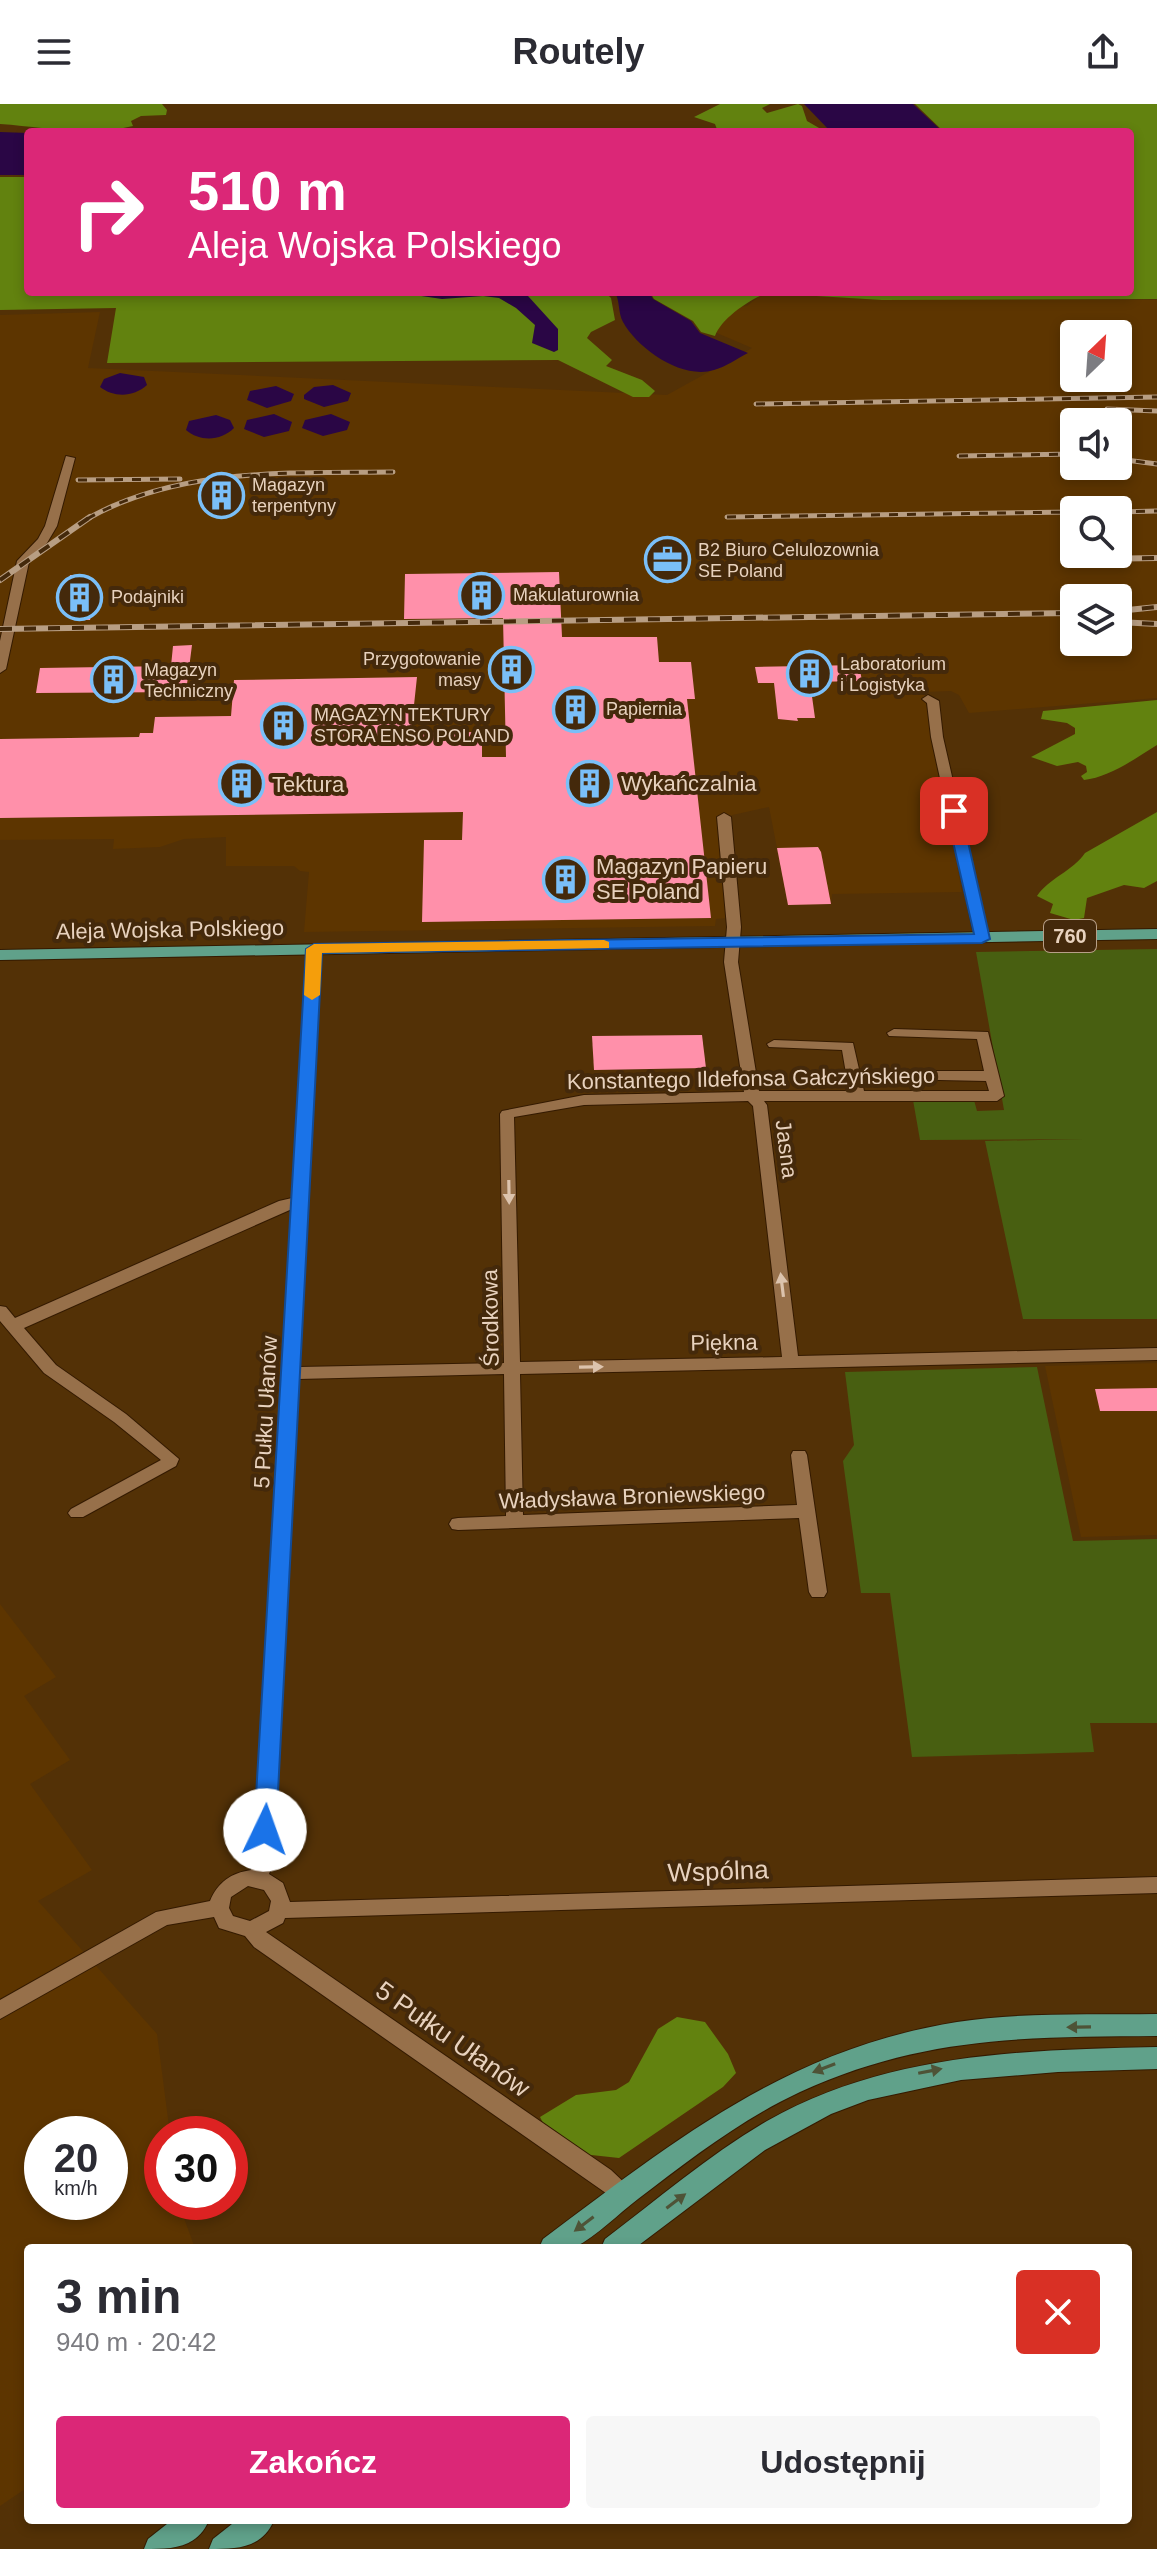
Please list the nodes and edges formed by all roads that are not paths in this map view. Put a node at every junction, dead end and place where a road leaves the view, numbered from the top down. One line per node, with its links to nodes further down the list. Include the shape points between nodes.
1 (70, 458): 2 (street, via 51,526 23,561)
2 (0, 669)
3 (928, 699): 6 (street, via 933,701)
4 (724, 817): 7 (street, Jasna)
5 (1157, 934): 6 (main road, Aleja Wojska Polskiego / 760)
6 (982, 939): 7 (main road, Aleja Wojska Polskiego / 760)
7 (731, 943): 8 (main road, Aleja Wojska Polskiego / 760); 15 (street, Jasna)
8 (314, 949): 9 (main road, Aleja Wojska Polskiego / 760); 17 (street, 5 Pułku Ułanów)
9 (0, 955)
10 (894, 1033): 13 (street, via 980,1033 986,1037)
11 (774, 1044): 14 (street, via 848,1046)
12 (898, 1076): 13 (street)
13 (993, 1076): 14 (street, Konstantego Ildefonsa Gałczyńskiego, via 997,1096)
14 (857, 1095): 15 (street, Konstantego Ildefonsa Gałczyńskiego)
15 (752, 1096): 16 (street, Konstantego Ildefonsa Gałczyńskiego, via 584,1100); 21 (street, Jasna, one-way to 15, via 760,1105)
16 (507, 1114): 22 (street, Środkowa, one-way to 22)
17 (301, 1202): 19 (street); 23 (street, 5 Pułku Ułanów)
18 (0, 1311): 19 (street)
19 (13, 1326): 26 (street, via 50,1369 171,1459)
20 (1157, 1354): 21 (street, Piękna)
21 (791, 1363): 22 (street, Piękna, one-way to 21)
22 (513, 1368): 23 (street, Piękna); 27 (street, Środkowa)
23 (291, 1373): 30 (street, 5 Pułku Ułanów)
24 (799, 1455): 25 (street)
25 (807, 1511): 27 (street, Władysława Broniewskiego); 29 (street)
26 (77, 1513)
27 (515, 1522): 28 (street, Władysława Broniewskiego)
28 (458, 1524)
29 (818, 1592)
30 (258, 1878): 32 (street, via 230,1885); 33 (street, via 280,1893)
31 (1157, 1885): 33 (street, Wspólna)
32 (219, 1908): 34 (street, via 226,1922); 35 (street, via 163,1918)
33 (280, 1910): 34 (street, via 269,1923)
34 (252, 1930): 38 (street, 5 Pułku Ułanów)
35 (0, 2010)
36 (1157, 2025): 38 (main road, one-way to 38, via 984,2030 880,2048 808,2074 749,2105)
37 (1157, 2058): 40 (main road, one-way to 37, via 778,2128 867,2088 978,2064)
38 (623, 2195): 39 (main road, one-way to 39)
39 (557, 2244)
40 (619, 2244)
41 (190, 2524): 43 (main road)
42 (255, 2524): 44 (main road)
43 (158, 2549)
44 (223, 2549)

